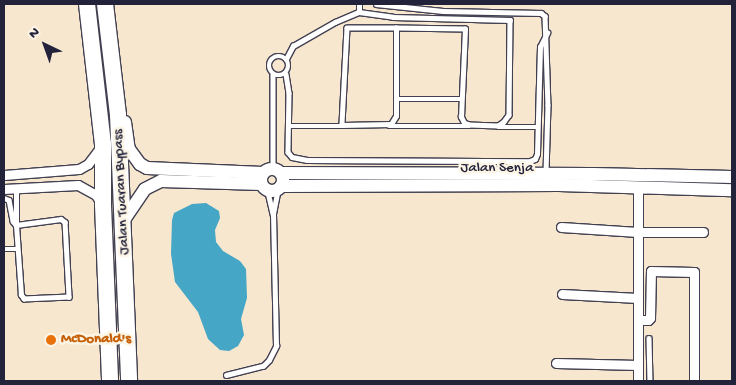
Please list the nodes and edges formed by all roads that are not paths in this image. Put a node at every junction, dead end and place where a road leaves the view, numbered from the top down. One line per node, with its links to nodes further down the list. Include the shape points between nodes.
1 (88, 4): 17 (highway, Jalan Tuaran Bypass)
2 (105, 4): 12 (highway, Jalan Tuaran Bypass)
3 (359, 4): 5 (lane)
4 (378, 4): 6 (lane); 8 (lane, via 442,11 542,13)
5 (359, 12): 6 (lane); 9 (lane, via 294,46)
6 (377, 15): 14 (lane, via 510,20 509,115 498,126 469,126 461,117)
7 (396, 28): 13 (lane); 13 (lane, via 347,28 342,125 391,124 396,116); 14 (lane, via 465,29)
8 (547, 33): 16 (lane, via 540,48); 19 (lane)
9 (286, 59): 10 (lane, via 289,68); 11 (lane, via 280,56 271,60 269,70)
10 (286, 74): 11 (lane); 15 (lane, via 290,93)
11 (273, 75): 21 (lane)
12 (115, 86): 21 (main road, Jalan Senja, via 122,105 129,149 140,164 147,168); 30 (highway, Jalan Tuaran Bypass)
13 (396, 99): 14 (lane)
14 (462, 99)
15 (289, 126): 16 (lane); 16 (lane, via 288,152 292,157 307,160 530,161 537,154)
16 (538, 127)
17 (103, 144): 18 (street, via 88,164 79,169); 28 (highway, Jalan Tuaran Bypass)
18 (4, 175)
19 (546, 175): 21 (main road, Jalan Senja); 22 (main road, Jalan Senja)
20 (732, 177): 22 (main road)
21 (272, 180): 24 (main road, Jalan Senja); 29 (lane); 29 (lane); 30 (main road, Jalan Senja, via 161,181 145,189)
22 (713, 183): 24 (main road, Jalan Senja); 26 (main road)
23 (16, 188): 25 (street); 28 (street, via 78,185 96,195); 31 (lane)
24 (638, 189): 33 (street)
25 (4, 190)
26 (732, 190)
27 (4, 198): 31 (lane, via 10,200)
28 (103, 205): 45 (highway, Jalan Tuaran Bypass)
29 (273, 216): 44 (lane, via 276,346 263,366)
30 (124, 220): 39 (highway, Jalan Tuaran Bypass)
31 (16, 225): 36 (lane); 36 (lane, via 64,220 69,297 22,297)
32 (561, 227): 33 (street)
33 (638, 232): 34 (street); 38 (street)
34 (704, 232)
35 (4, 249): 36 (lane)
36 (18, 249)
37 (562, 294): 38 (street)
38 (638, 298): 40 (street)
39 (126, 318): 46 (highway, via 122,324); 47 (highway, Jalan Tuaran Bypass)
40 (638, 320): 43 (street); 50 (street, via 650,318 651,271 694,272)
41 (650, 338): 49 (lane)
42 (556, 363): 43 (street)
43 (638, 365): 48 (street)
44 (226, 375)
45 (109, 377)
46 (123, 381)
47 (129, 381)
48 (638, 381)
49 (650, 381)
50 (694, 381)

